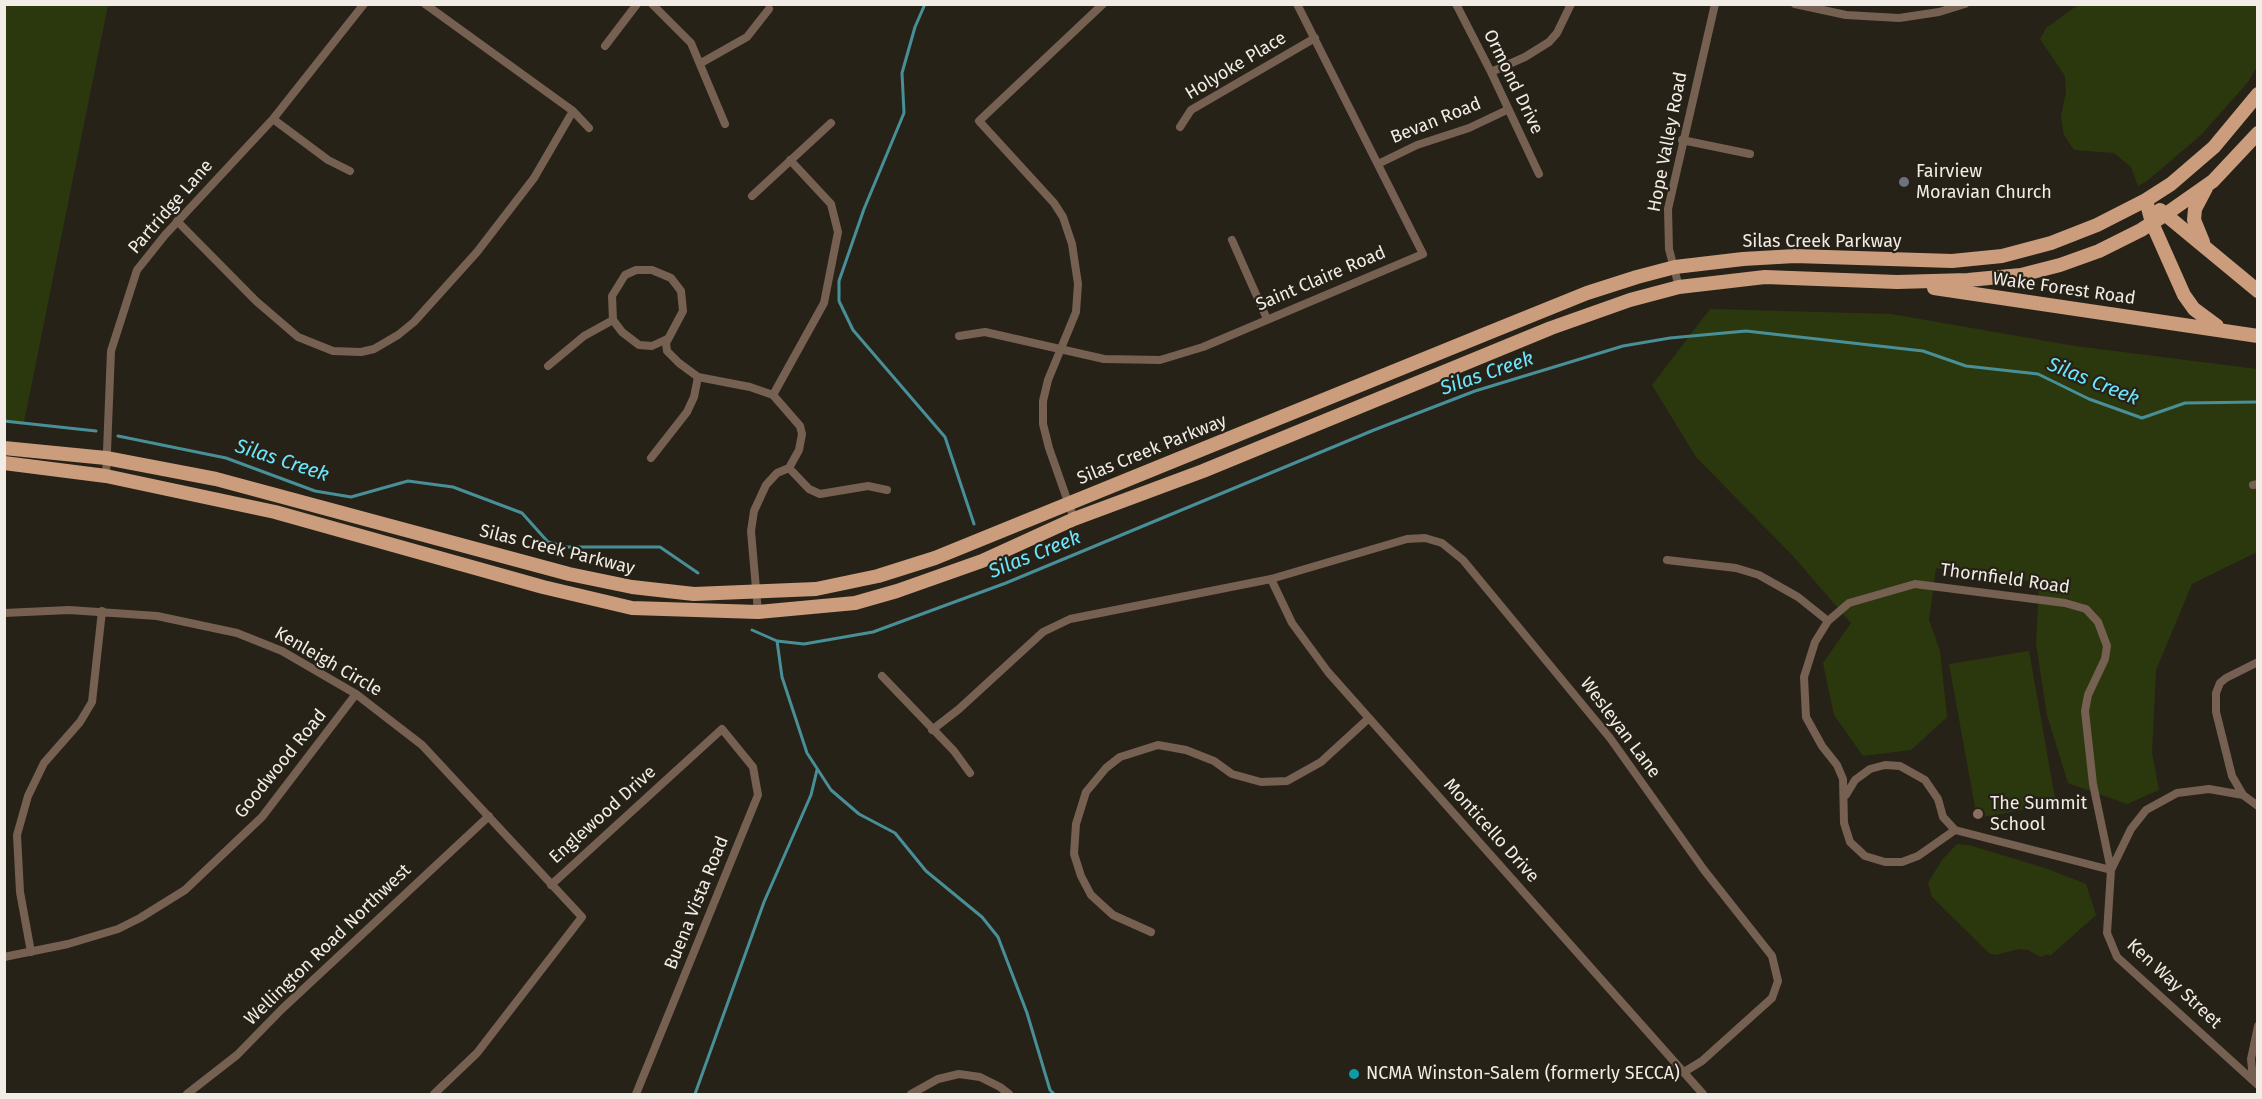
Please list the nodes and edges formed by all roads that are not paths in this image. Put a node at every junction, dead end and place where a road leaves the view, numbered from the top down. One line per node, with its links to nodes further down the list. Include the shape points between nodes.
1 (364, 4): 20 (street, Partridge Lane)
2 (425, 4): 19 (street)
3 (637, 4): 14 (street)
4 (652, 4): 15 (street, via 691,43)
5 (1103, 4): 50 (street, via 979,121 1054,203 1067,228 1077,267 1078,300)
6 (1297, 4): 13 (street, Saint Claire Road)
7 (1456, 4): 16 (street, Ormond Drive)
8 (1571, 4): 16 (street, via 1562,26 1549,42)
9 (1715, 4): 26 (street, Hope Valley Road)
10 (1795, 4): 11 (street, via 1846,15 1899,18)
11 (1965, 4)
12 (770, 9): 15 (street, via 747,37)
13 (1315, 38): 23 (street, Holyoke Place, via 1191,110); 29 (street, Saint Claire Road)
14 (605, 46)
15 (701, 63): 22 (street)
16 (1491, 72): 18 (street, Ormond Drive)
17 (2258, 94): 34 (main road, Silas Creek Parkway, via 2214,147)
18 (1507, 110): 29 (street, Bevan Road); 31 (street, Ormond Drive)
19 (573, 111): 24 (street); 36 (street, via 534,178 477,252 414,322 374,349 333,351 298,337)
20 (273, 119): 30 (street, via 328,160); 36 (street, Partridge Lane)
21 (831, 123): 28 (street)
22 (725, 124)
23 (1180, 127)
24 (589, 129)
25 (2258, 134): 32 (main road, Silas Creek Parkway)
26 (1682, 140): 27 (street); 40 (street, Hope Valley Road, via 1668,209 1669,249)
27 (1750, 154)
28 (790, 160): 33 (street); 53 (street, via 831,204 838,232 824,303)
29 (1378, 164): 44 (street, Saint Claire Road, via 1423,254)
30 (350, 171)
31 (1539, 174)
32 (2209, 184): 35 (main road, Silas Creek Parkway); 39 (main road, via 2198,201 2194,220)
33 (752, 196)
34 (2146, 200): 35 (main road); 37 (main road, Wake Forest Road); 40 (main road, Silas Creek Parkway, via 2060,240 2002,256 1952,261 1795,256)
35 (2166, 214): 37 (main road, Silas Creek Parkway); 39 (main road)
36 (177, 221): 55 (street, Partridge Lane, via 137,270 117,328 111,351)
37 (2152, 223): 41 (main road, Silas Creek Parkway, via 2100,251 2021,275); 46 (main road, Wake Forest Road, via 2184,295 2205,319)
38 (1232, 240): 44 (street)
39 (2210, 251): 43 (main road)
40 (1675, 267): 42 (street, Hope Valley Road); 61 (main road, Silas Creek Parkway, via 1587,293)
41 (1897, 282): 42 (main road, Silas Creek Parkway, via 1765,277); 46 (main road, Wake Forest Road)
42 (1679, 287): 62 (main road, Silas Creek Parkway, via 1551,328 1203,471)
43 (2258, 291)
44 (1267, 319): 50 (street, Saint Claire Road, via 1203,347 1160,360 1120,361)
45 (613, 320): 49 (street, via 634,343 652,346); 49 (street, via 612,296 625,275 644,269 664,274 677,284 684,298 683,311); 51 (street, via 584,336)
46 (2226, 331): 48 (main road, Wake Forest Road)
47 (959, 336): 50 (street, Saint Claire Road, via 985,332)
48 (2258, 336)
49 (667, 339): 52 (street, via 670,354)
50 (1060, 350): 61 (street, via 1043,401 1043,424)
51 (548, 366)
52 (698, 378): 53 (street); 56 (street, via 687,412)
53 (774, 395): 58 (street, via 795,419 802,434)
54 (4, 448): 55 (main road, Silas Creek Parkway)
55 (106, 458): 59 (street, Partridge Lane); 65 (main road, Silas Creek Parkway, via 273,492 569,574 632,587 694,594)
56 (651, 458)
57 (4, 463): 59 (main road, Silas Creek Parkway)
58 (789, 468): 60 (street, via 808,489 820,494 868,486); 65 (street, via 777,473 753,511)
59 (106, 476): 67 (main road, Silas Creek Parkway, via 275,512 609,604 649,610)
60 (887, 490)
61 (1068, 502): 62 (street); 65 (main road, Silas Creek Parkway, via 935,558 878,576 816,589)
62 (1074, 519): 67 (main road, Silas Creek Parkway, via 982,561 897,591 855,603)
63 (1667, 560): 69 (street, via 1736,568 1759,575 1798,597)
64 (1271, 579): 73 (street, Monticello Drive, via 1292,623); 75 (street, Wesleyan Lane, via 1070,618 1043,632); 88 (street, Wesleyan Lane, via 1407,539 1425,538 1442,543 1463,560 1610,738 1704,870 1772,956 1778,981 1772,998 1702,1061)
65 (757, 592): 67 (street)
66 (102, 611): 68 (street, Kenleigh Circle); 72 (street, Kenleigh Circle, via 157,616 237,633 282,651); 85 (street, via 92,702 44,763 28,796 17,835 18,876)
67 (758, 612)
68 (4, 613)
69 (1828, 621): 78 (street, Thornfield Road, via 1810,653 1803,701 1811,728 1840,772); 82 (street, Thornfield Road, via 1849,603 1915,584 2065,603 2091,612 2105,634 2107,646 2085,703 2085,720 2093,784)
70 (2258, 662): 77 (street, via 2226,678 2216,693 2216,712 2232,776)
71 (882, 676): 75 (street)
72 (356, 694): 80 (street, Kenleigh Circle, via 422,745); 85 (street, Goodwood Road, via 262,817 191,885 118,929)
73 (1369, 718): 84 (street, via 1309,770 1287,781 1262,782 1232,774 1186,750 1158,745 1120,757 1106,768 1086,792 1076,824 1074,854 1091,895 1113,915); 88 (street, Monticello Drive)
74 (722, 729): 83 (street, Englewood Drive); 92 (street, Buena Vista Road, via 753,767 758,795)
75 (932, 730): 76 (street)
76 (970, 773)
77 (2243, 795): 79 (street, Ken Way Street); 82 (street, Ken Way Street, via 2209,789 2160,800 2136,821)
78 (1845, 796): 81 (street, via 1855,780 1870,769 1900,766 1925,780 1938,799 1943,817); 81 (street, Thornfield Road, via 1848,837 1860,853 1878,861 1908,861)
79 (2258, 806)
80 (489, 816): 83 (street, Kenleigh Circle); 90 (street, Wellington Road Northwest, via 237,1055)
81 (1955, 830): 82 (street)
82 (2111, 870): 89 (street, Ken Way Street, via 2107,933 2117,957)
83 (551, 885): 91 (street, Englewood Drive, via 582,917 477,1053)
84 (1151, 932)
85 (31, 952): 86 (street, Goodwood Road)
86 (4, 957)
87 (2258, 1026): 89 (street, Ken Way Street, via 2251,1059)
88 (1684, 1072): 95 (street, Monticello Drive)
89 (2255, 1082)
90 (187, 1095)
91 (434, 1095)
92 (636, 1095)
93 (911, 1095): 94 (street, via 938,1078 958,1074 980,1077)
94 (1009, 1095)
95 (1703, 1095)

